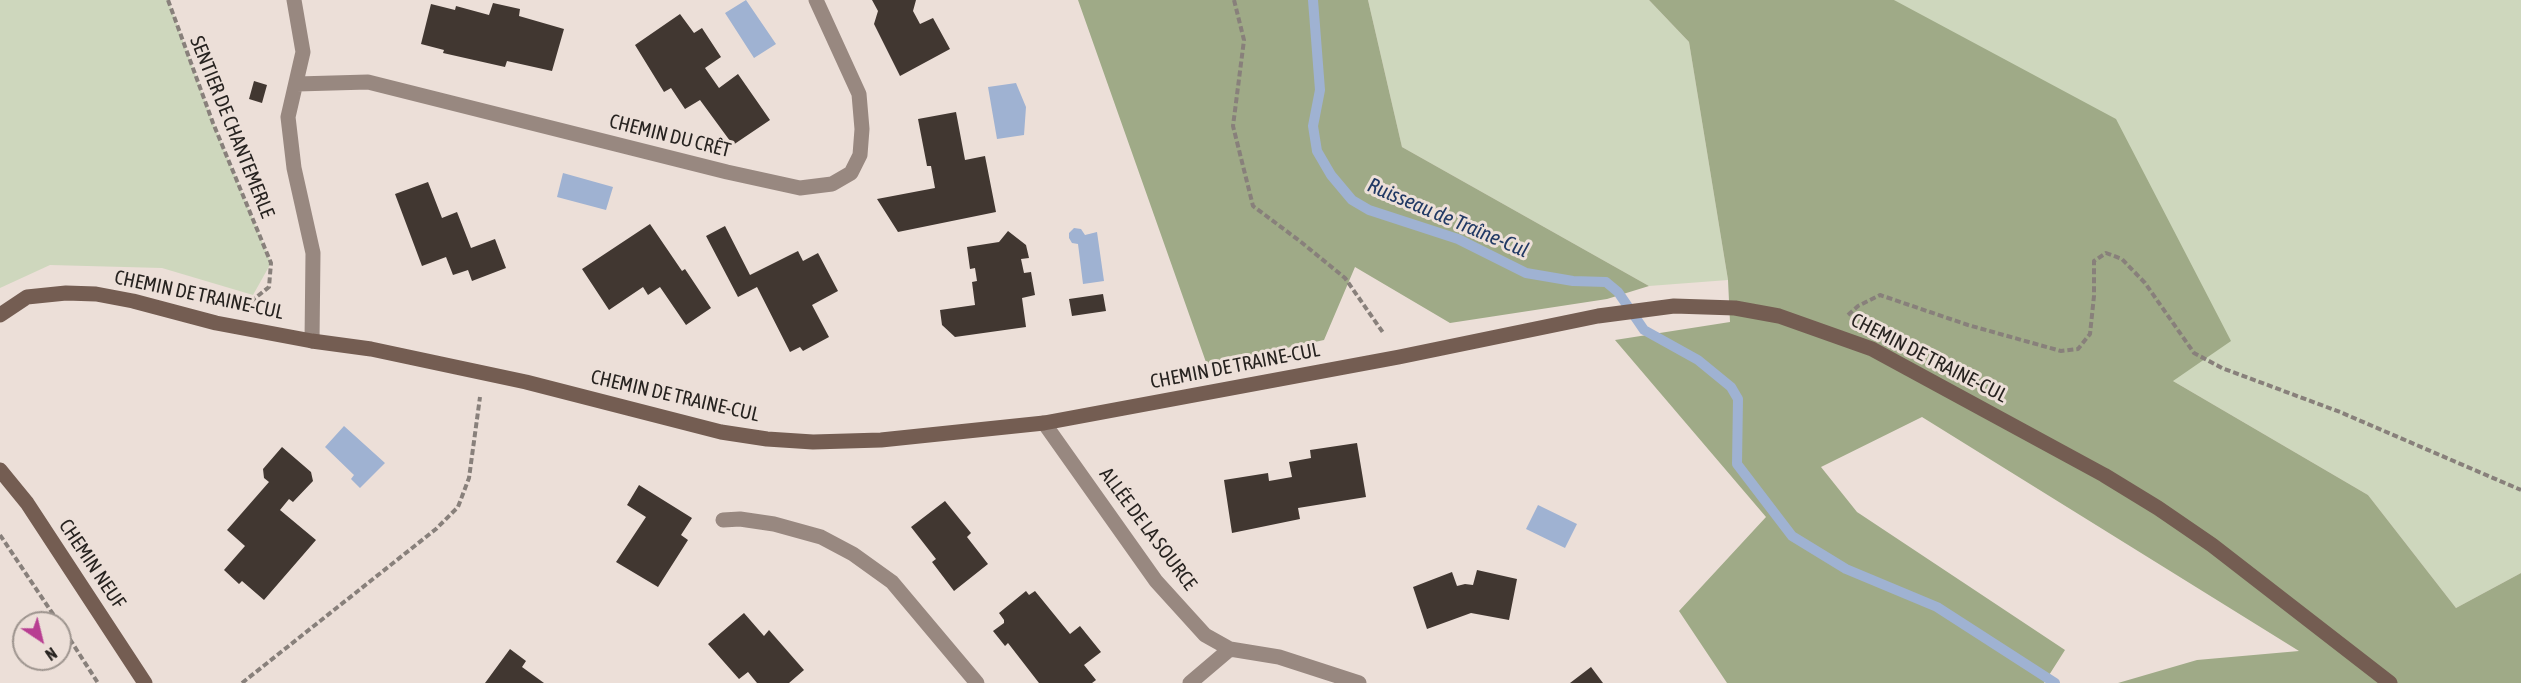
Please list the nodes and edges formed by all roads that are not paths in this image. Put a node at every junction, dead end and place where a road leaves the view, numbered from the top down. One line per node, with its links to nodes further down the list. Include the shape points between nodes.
1 (294, 0): 3 (street, via 303,52)
2 (816, 0): 3 (street, CHEMIN DU CRÊT, via 859,94 860,155 851,173 832,184 800,188 727,172 368,82)
3 (297, 84): 5 (street, via 288,117 294,168 313,252)
4 (0, 315): 5 (street, CHEMIN DE TRAINE-CUL, via 27,297 96,294)
5 (312, 341): 6 (street, CHEMIN DE TRAINE-CUL, via 371,348 483,372 721,432 767,439 881,440)
6 (1044, 423): 9 (street, ALLÉE DE LA SOURCE, via 1156,581 1205,635); 14 (street, CHEMIN DE TRAINE-CUL, via 1598,316 1674,306 1736,308 1779,316 1872,349 2158,508)
7 (0, 470): 10 (street, CHEMIN NEUF, via 27,503)
8 (723, 520): 11 (street, via 774,524 821,537 854,554 892,582)
9 (1230, 649): 12 (street); 13 (street, ALLÉE DE LA SOURCE, via 1279,657)
10 (145, 683)
11 (977, 683)
12 (1190, 683)
13 (1359, 683)
14 (2390, 683)

